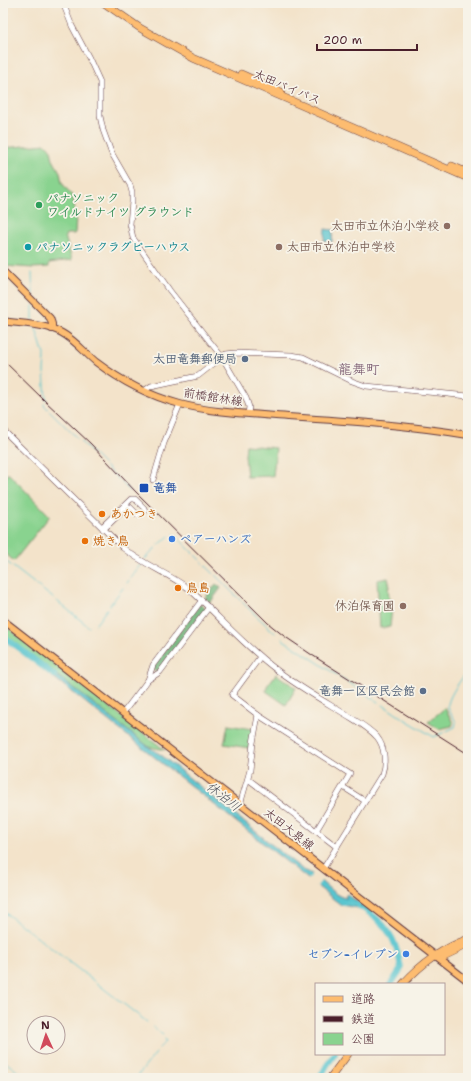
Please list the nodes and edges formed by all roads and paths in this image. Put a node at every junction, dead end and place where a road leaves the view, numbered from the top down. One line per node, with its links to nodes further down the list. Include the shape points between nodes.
1 (63, 3): 9 (street, via 100,82 100,116 103,130 111,152 132,192 130,224 133,238 170,291)
2 (104, 3): 5 (highway, 太田バイパス, via 140,28 192,58)
3 (111, 3): 4 (highway, 太田バイパス, via 157,34 190,52)
4 (468, 172)
5 (468, 178)
6 (3, 271): 8 (main road, via 50,318)
7 (3, 321): 8 (main road, 前橋館林線)
8 (52, 329): 10 (main road, 前橋館林線, via 66,335 107,370)
9 (222, 357): 10 (street, via 199,375 151,386); 11 (street, via 235,353 298,355 348,380 366,386); 13 (street, via 246,398)
10 (144, 391): 12 (main road, 前橋館林線)
11 (468, 396)
12 (180, 404): 13 (main road, 前橋館林線, via 207,410); 16 (street, via 164,443)
13 (248, 414): 15 (main road, 前橋館林線, via 391,424)
14 (3, 430): 17 (street)
15 (468, 435)
16 (153, 480)
17 (103, 529): 17 (street, via 131,499 135,499 145,510 138,515 127,507); 18 (street, via 135,557 178,581)
18 (202, 600): 19 (street); 22 (street, via 153,666)
19 (209, 607): 21 (street); 22 (street, via 160,672)
20 (3, 620): 23 (main road, 太田大泉線)
21 (260, 657): 24 (street, via 232,695); 27 (street, via 287,678 366,727 378,739 384,753 384,769)
22 (148, 680): 23 (street)
23 (123, 713): 28 (main road, 太田大泉線)
24 (258, 715): 25 (street); 26 (street, via 350,774)
25 (248, 779): 28 (street); 29 (street)
26 (343, 787): 27 (street); 29 (street)
27 (366, 801): 30 (street)
28 (240, 805): 31 (main road, 太田大泉線)
29 (316, 831): 30 (street)
30 (337, 847): 31 (street)
31 (323, 869): 34 (main road, 太田大泉線)
32 (468, 939): 34 (highway)
33 (468, 944): 34 (highway)
34 (436, 957): 35 (main road, 太田大泉線); 36 (highway, via 420,967); 37 (highway)
35 (468, 981)
36 (404, 983)
37 (411, 983)
38 (347, 1055): 40 (highway)
39 (353, 1055): 41 (highway)
40 (330, 1078)
41 (335, 1078)

